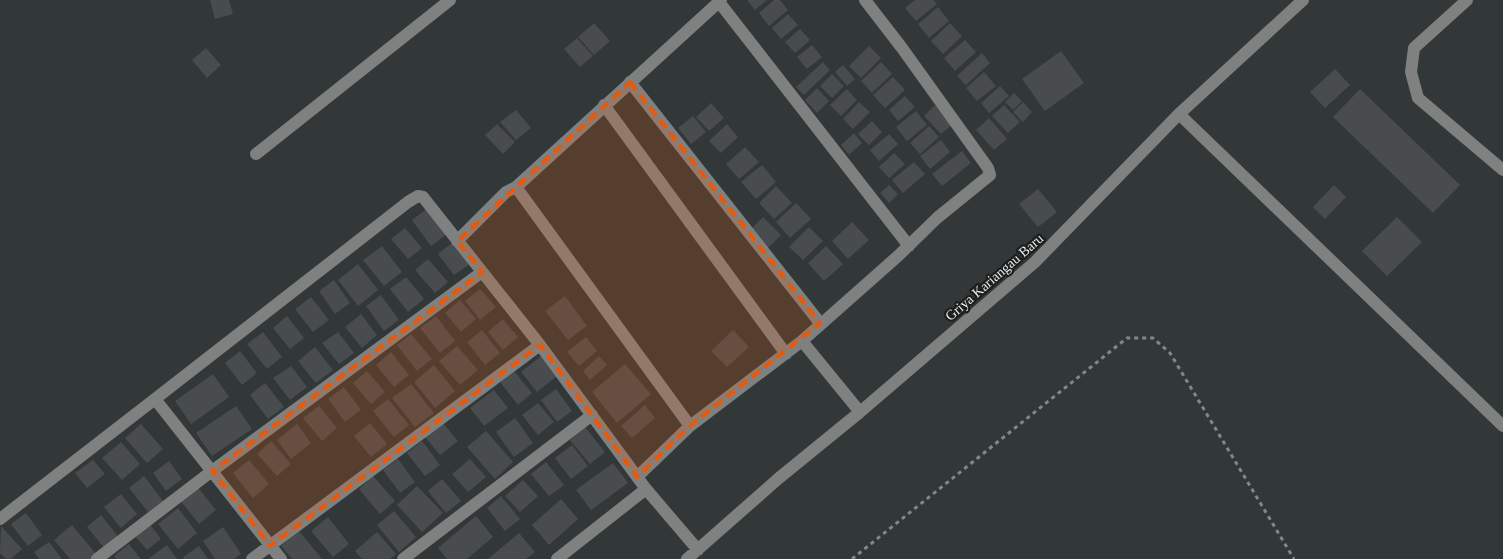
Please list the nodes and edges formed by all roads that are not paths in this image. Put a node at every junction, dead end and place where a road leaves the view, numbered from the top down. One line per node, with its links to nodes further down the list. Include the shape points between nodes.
1 (450, 0): 9 (street)
2 (865, 0): 13 (street, via 990,175 936,218)
3 (1304, 0): 8 (street, Griya Kariangau Baru)
4 (1466, 0): 10 (street, via 1414,48 1411,72 1418,98)
5 (720, 1): 6 (street); 13 (street)
6 (630, 82): 7 (street); 15 (street)
7 (604, 105): 11 (street); 18 (street)
8 (1180, 114): 20 (street, Griya Kariangau Baru, via 1035,262); 23 (street)
9 (256, 154)
10 (1503, 170)
11 (516, 187): 12 (street, via 506,192); 22 (street)
12 (457, 241): 14 (street); 19 (street, via 423,197 418,196)
13 (909, 246): 15 (street)
14 (482, 272): 17 (street); 24 (street)
15 (820, 324): 16 (street)
16 (802, 341): 18 (street); 20 (street)
17 (540, 345): 21 (street); 28 (street)
18 (786, 354): 22 (street)
19 (155, 399): 24 (street); 27 (street)
20 (860, 412): 29 (street, Griya Kariangau Baru)
21 (592, 415): 25 (street); 33 (street)
22 (690, 426): 25 (street)
23 (1503, 426)
24 (212, 471): 28 (street); 30 (street)
25 (637, 476): 26 (street)
26 (646, 489): 29 (street); 34 (street)
27 (0, 519)
28 (270, 546): 31 (street); 32 (street)
29 (698, 550): 35 (street, Griya Kariangau Baru)
30 (97, 559)
31 (252, 559)
32 (281, 559)
33 (403, 559)
34 (557, 559)
35 (688, 559)

